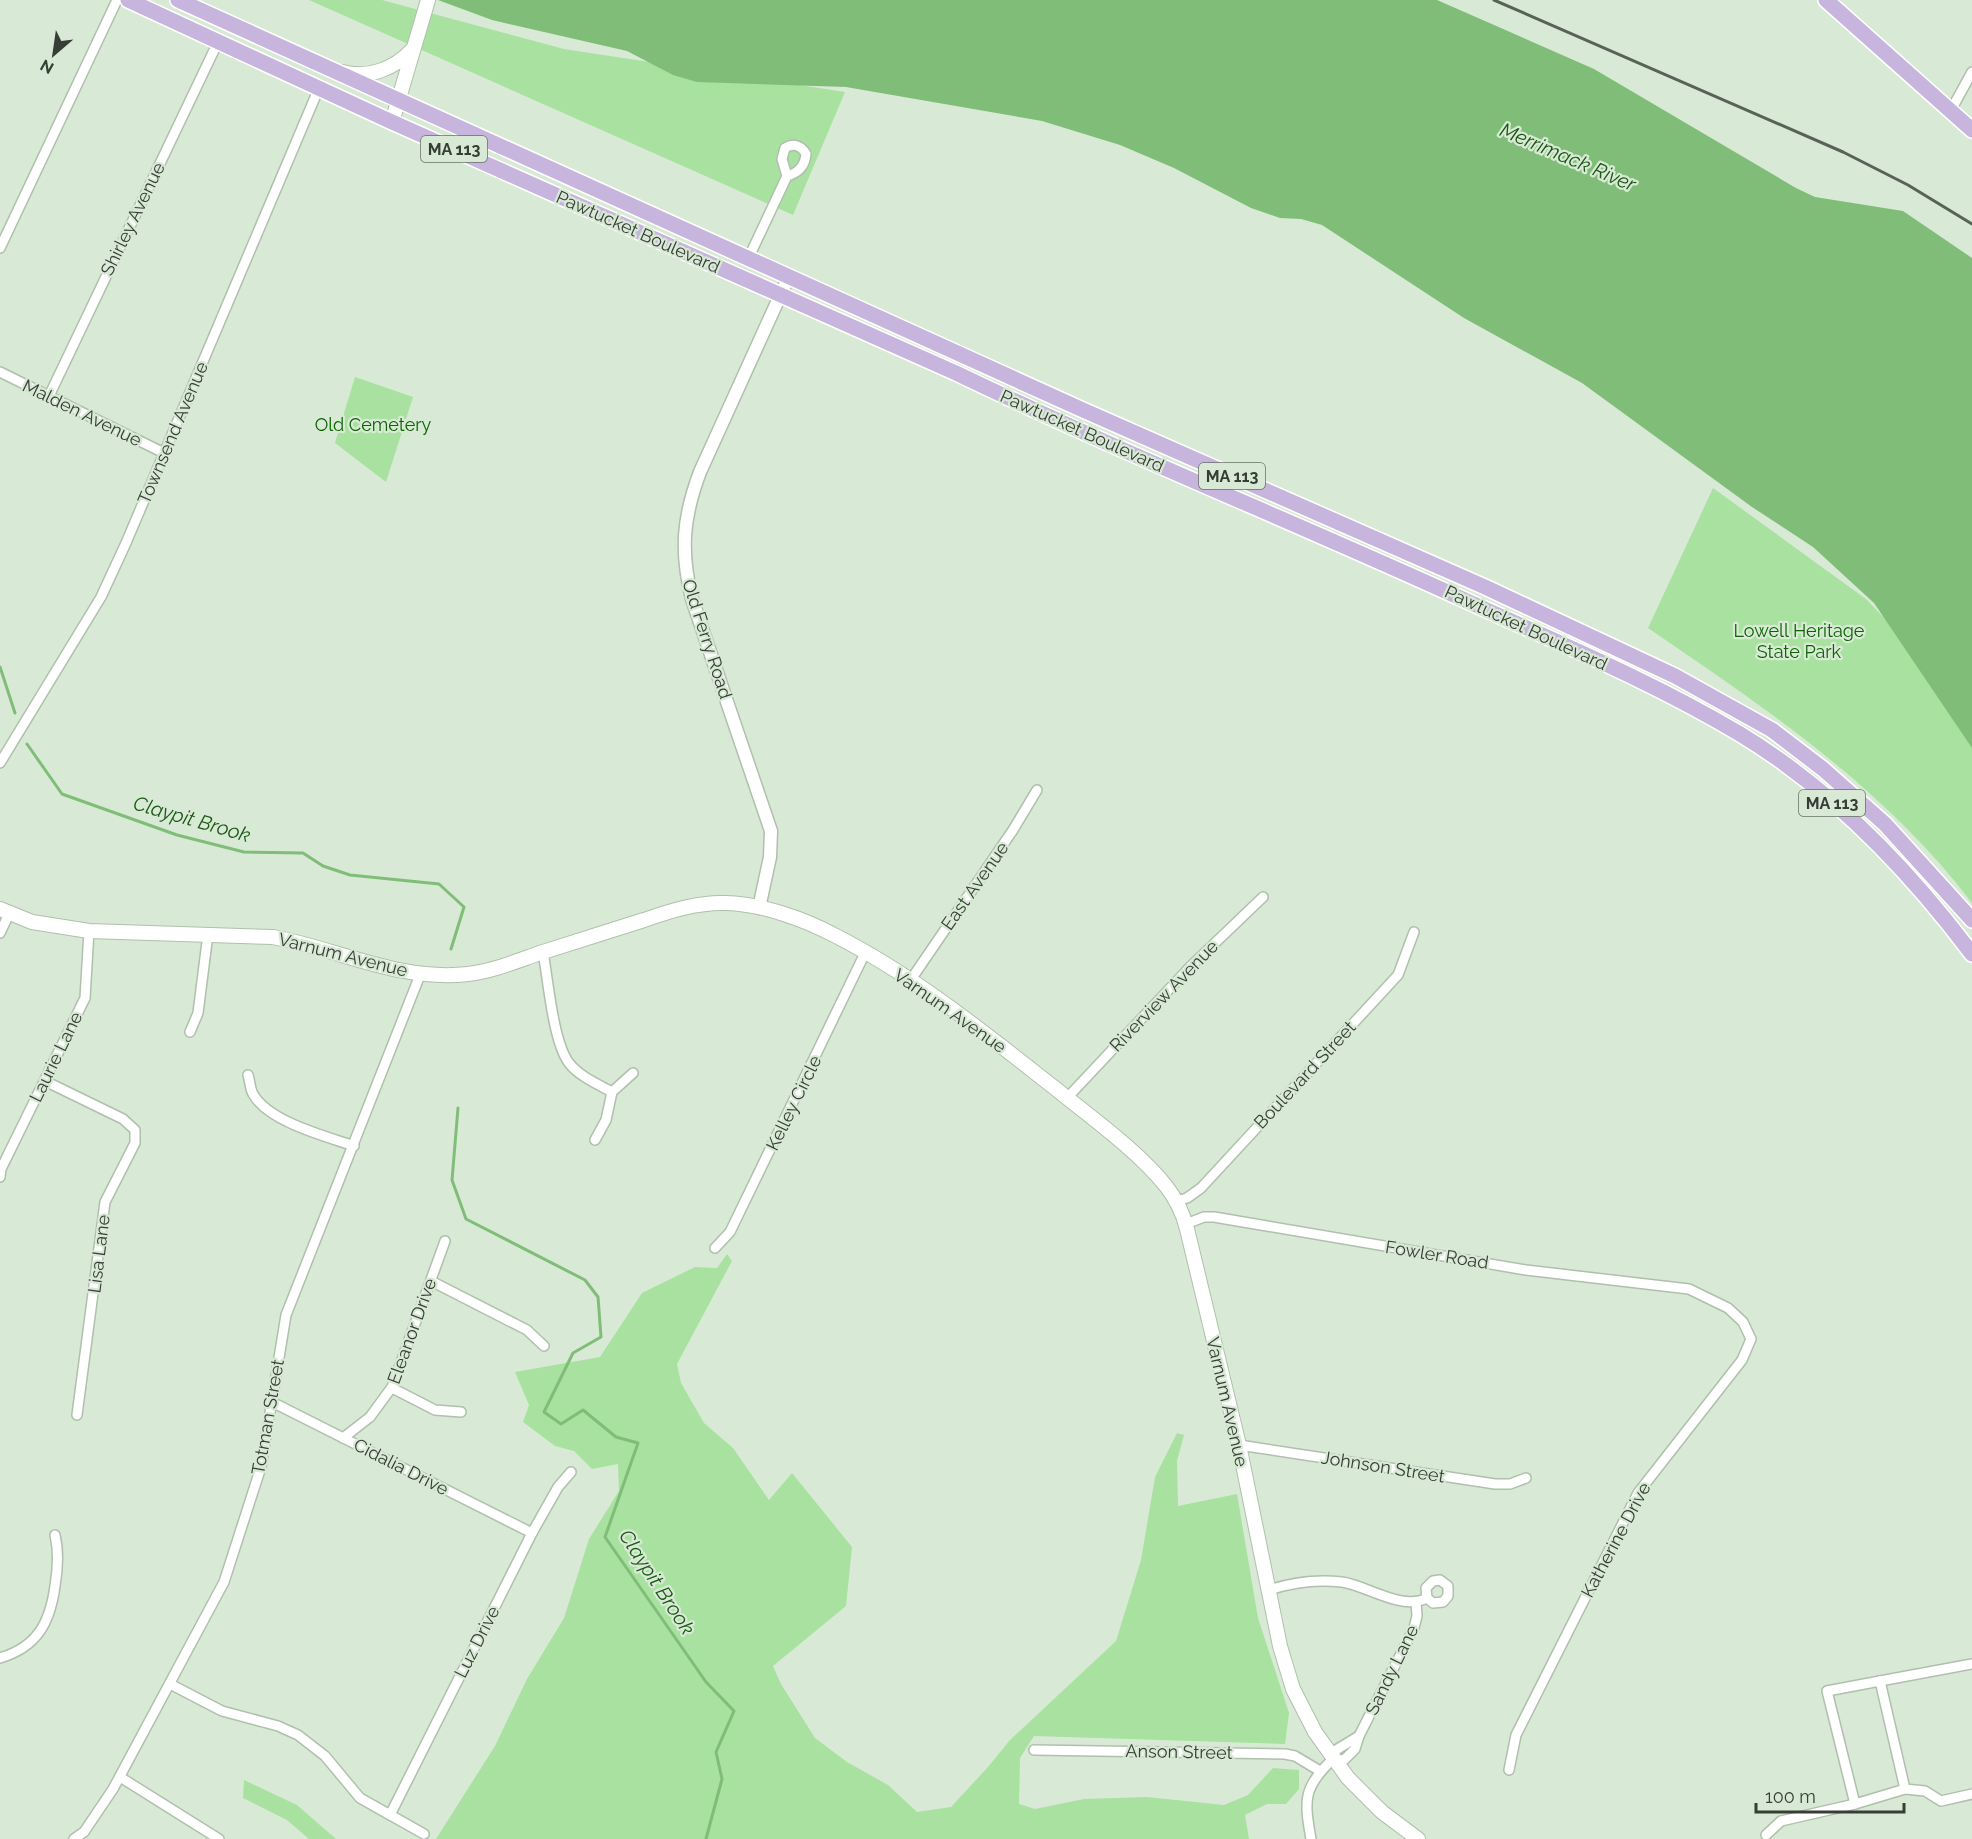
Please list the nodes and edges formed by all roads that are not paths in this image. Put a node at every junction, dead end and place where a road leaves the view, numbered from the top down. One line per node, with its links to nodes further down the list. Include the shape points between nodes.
1 (117, 0): 16 (street)
2 (129, 0): 6 (main road, Pawtucket Boulevard / MA 113)
3 (178, 0): 8 (main road, Pawtucket Boulevard / MA 113)
4 (428, 0): 7 (main road)
5 (1826, 0): 12 (main road)
6 (218, 42): 10 (main road, Pawtucket Boulevard / MA 113); 21 (street, Shirley Avenue)
7 (413, 48): 8 (main road, via 394,65 360,74); 11 (main road)
8 (315, 64): 11 (main road, Pawtucket Boulevard / MA 113)
9 (1972, 72): 12 (street)
10 (319, 88): 13 (main road, Pawtucket Boulevard / MA 113); 22 (street, Townsend Avenue)
11 (398, 102): 13 (main road); 17 (main road, Pawtucket Boulevard / MA 113)
12 (1950, 112): 14 (main road)
13 (392, 122): 19 (main road, Pawtucket Boulevard / MA 113)
14 (1972, 130)
15 (787, 176): 17 (street)
16 (0, 248)
17 (748, 257): 18 (main road, Pawtucket Boulevard / MA 113)
18 (789, 276): 19 (street, Old Ferry Road); 28 (main road, Pawtucket Boulevard / MA 113, via 1675,676 1772,730 1823,769 1885,825)
19 (781, 295): 26 (street, Old Ferry Road, via 700,472 685,524 685,572 692,599 771,831 770,857); 35 (main road, Pawtucket Boulevard / MA 113, via 1631,676 1742,735 1829,800 1916,885)
20 (0, 372): 21 (street, Malden Avenue)
21 (49, 396): 22 (street, Malden Avenue)
22 (164, 453): 23 (street, Townsend Avenue, via 101,597)
23 (0, 763)
24 (1037, 790): 37 (street, East Avenue)
25 (1263, 897): 43 (street, Riverview Avenue, via 1190,967)
26 (759, 908): 33 (main road, Varnum Avenue, via 726,903 692,906); 34 (main road, Varnum Avenue, via 816,927)
27 (4, 911): 29 (main road, Varnum Avenue, via 33,922); 31 (street)
28 (1972, 920)
29 (89, 930): 32 (main road, Varnum Avenue); 41 (street, Laurie Lane, via 85,998)
30 (1414, 932): 47 (street, Boulevard Street, via 1398,975 1201,1188)
31 (0, 933)
32 (208, 934): 36 (main road, Varnum Avenue, via 302,942); 38 (street, via 198,1013)
33 (543, 952): 36 (main road, Varnum Avenue, via 471,974); 42 (street, via 560,1043 569,1063)
34 (865, 952): 37 (main road, Varnum Avenue); 50 (street, Kelley Circle, via 730,1232)
35 (1972, 954)
36 (420, 975): 45 (street, Totman Street)
37 (910, 981): 43 (main road, Varnum Avenue)
38 (190, 1032)
39 (633, 1073): 42 (street)
40 (248, 1075): 45 (street, via 252,1093 264,1108)
41 (45, 1081): 46 (street, Laurie Lane); 57 (street, Lisa Lane, via 123,1119 135,1130 135,1143 105,1202)
42 (612, 1092): 44 (street, via 606,1120)
43 (1067, 1098): 47 (main road, Varnum Avenue, via 1153,1172)
44 (595, 1140)
45 (354, 1146): 55 (street, Totman Street, via 286,1315)
46 (0, 1177)
47 (1176, 1201): 48 (main road, Varnum Avenue)
48 (1186, 1224): 52 (street, Fowler Road, via 1204,1217 1222,1218 1526,1270); 59 (main road, Varnum Avenue)
49 (445, 1241): 51 (street, Eleanor Drive)
50 (715, 1248)
51 (431, 1281): 53 (street, via 527,1330); 54 (street, Eleanor Drive)
52 (1689, 1289): 73 (street, Katherine Drive, via 1728,1308 1743,1322 1751,1339 1743,1360 1638,1493 1516,1735)
53 (544, 1346)
54 (392, 1388): 56 (street, via 435,1410); 58 (street, Eleanor Drive, via 369,1417)
55 (270, 1401): 58 (street, Cidalia Drive); 70 (street, Totman Street, via 261,1467 236,1551 219,1593)
56 (461, 1412)
57 (77, 1415)
58 (343, 1438): 62 (street, Cidalia Drive)
59 (1239, 1445): 61 (street, Johnson Street, via 1495,1484); 64 (main road, Varnum Avenue)
60 (571, 1472): 62 (street, Luz Drive)
61 (1526, 1478)
62 (532, 1533): 79 (street, Luz Drive)
63 (55, 1535): 67 (street, via 58,1563 46,1623 31,1644)
64 (1269, 1590): 66 (street, via 1309,1581 1343,1582); 72 (main road, Varnum Avenue, via 1293,1689)
65 (1427, 1598): 66 (street)
66 (1416, 1602): 72 (street, Sandy Lane, via 1414,1628 1359,1736 1336,1749)
67 (0, 1658)
68 (1972, 1664): 69 (street)
69 (1880, 1682): 76 (street); 78 (street, via 1827,1691)
70 (170, 1684): 75 (street, Totman Street); 79 (street, via 222,1711 298,1735 326,1756 355,1793)
71 (1034, 1750): 74 (street, Anson Street, via 1286,1754)
72 (1333, 1759): 74 (street, Sandy Lane); 85 (main road, Varnum Avenue, via 1376,1806)
73 (1509, 1770)
74 (1320, 1771): 84 (street, Sandy Lane, via 1305,1802)
75 (120, 1777): 82 (street, Totman Street, via 97,1816); 83 (street)
76 (1905, 1789): 77 (street, via 1925,1791 1941,1801); 78 (street)
77 (1972, 1794)
78 (1855, 1804): 81 (street, via 1781,1821)
79 (390, 1815): 80 (street)
80 (424, 1834)
81 (1766, 1835)
82 (74, 1839)
83 (219, 1839)
84 (1311, 1839)
85 (1418, 1839)

